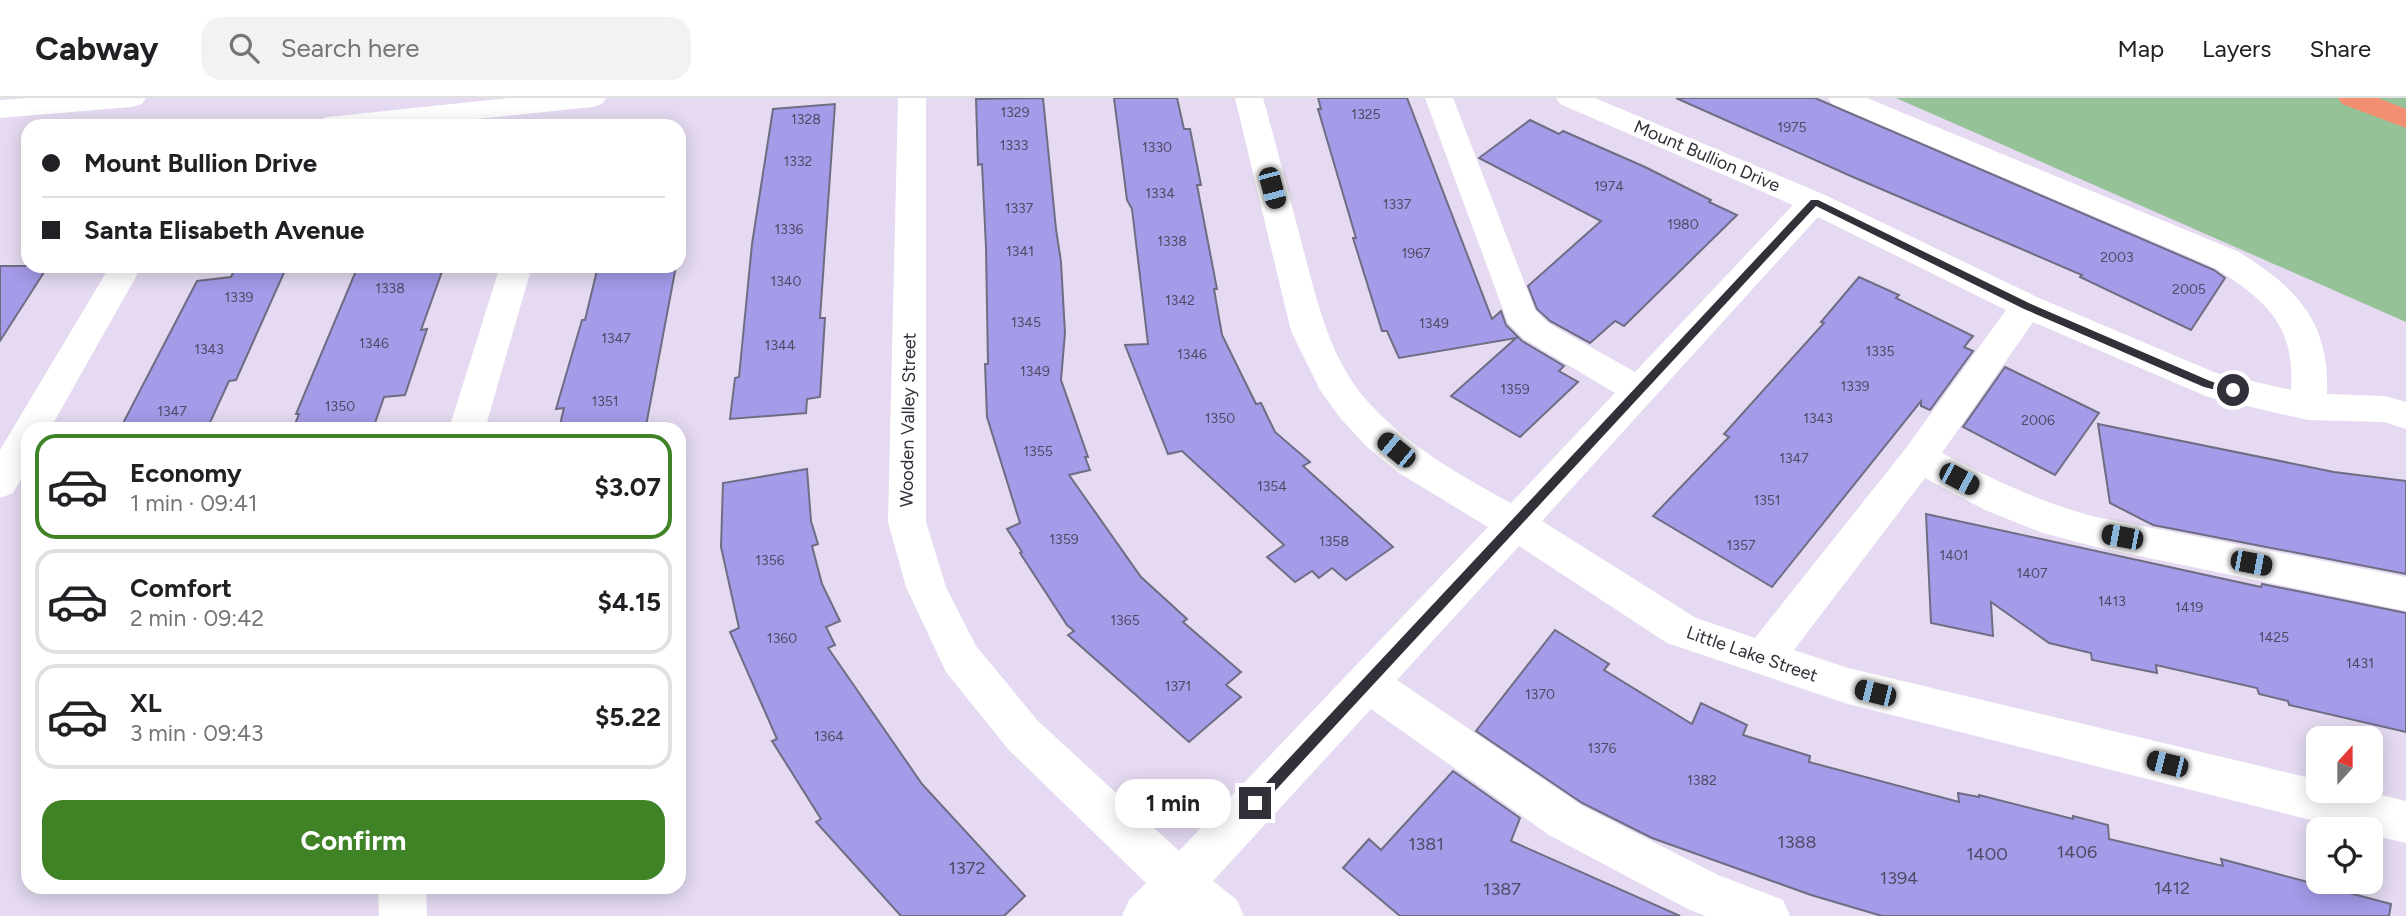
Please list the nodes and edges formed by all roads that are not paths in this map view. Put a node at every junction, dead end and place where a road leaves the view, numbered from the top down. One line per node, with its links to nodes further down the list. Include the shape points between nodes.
1 (132, 98): 10 (street)
2 (592, 98): 9 (street)
3 (912, 98): 30 (street, Wooden Valley Street, via 907,523 926,587 961,659 1023,735)
4 (1249, 98): 25 (street, Little Lake Street, via 1308,331 1333,381 1380,437 1412,463)
5 (1439, 98): 17 (street, via 1520,315 1536,331)
6 (1570, 98): 13 (street, Mount Bullion Drive)
7 (1842, 98): 18 (street, via 2244,270 2291,314 2304,337 2310,362)
8 (2352, 98): 12 (highway)
9 (560, 108): 11 (street)
10 (0, 109)
11 (418, 119)
12 (2406, 119)
13 (1814, 202): 16 (street, Mount Bullion Drive); 17 (street)
14 (122, 273): 20 (street)
15 (514, 273): 21 (street)
16 (2028, 306): 18 (street, Mount Bullion Drive, via 2208,384); 23 (street)
17 (1639, 391): 25 (street)
18 (2308, 407): 19 (street, Mount Bullion Drive, via 2385,409)
19 (2406, 416)
20 (35, 422)
21 (469, 422)
22 (21, 446): 24 (street)
23 (1919, 458): 26 (street, via 2043,518); 27 (street)
24 (0, 483)
25 (1517, 525): 27 (street, Little Lake Street, via 1682,631); 28 (street)
26 (2406, 594)
27 (1764, 658): 29 (street, Little Lake Street, via 1848,686)
28 (1366, 682): 30 (street); 35 (street, via 1565,821 1705,893)
29 (2406, 822)
30 (1179, 883): 33 (street); 34 (street, Wooden Valley Street)
31 (402, 894): 32 (street)
32 (403, 916)
33 (1146, 916)
34 (1220, 916)
35 (1766, 916)

